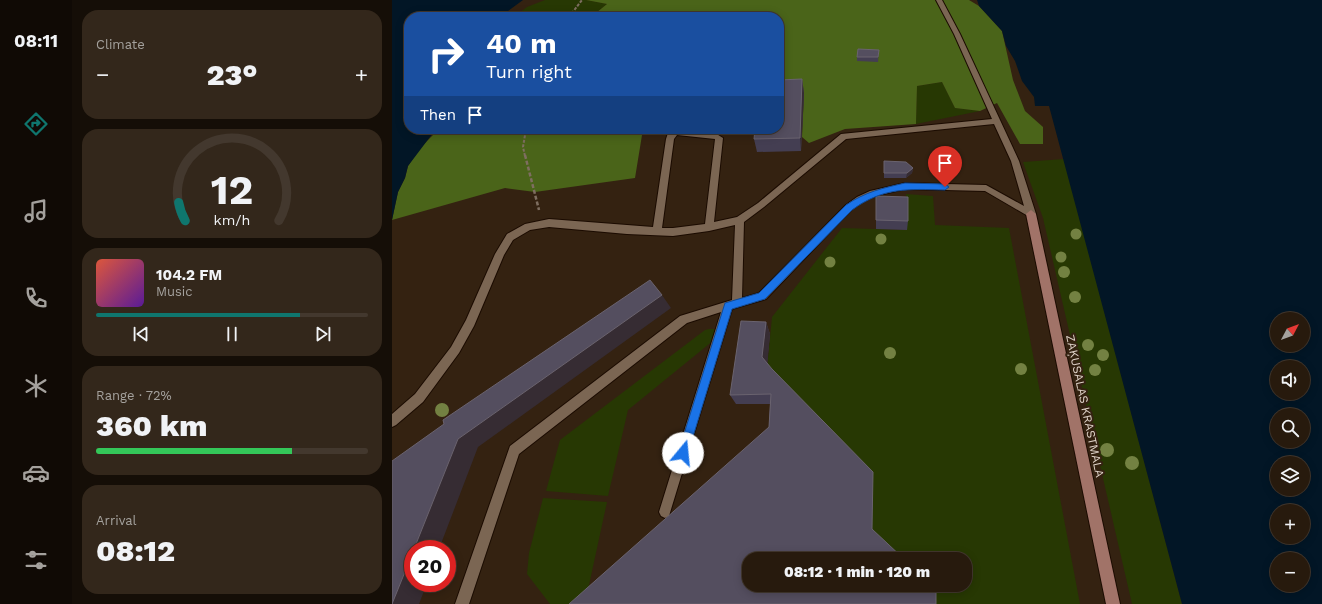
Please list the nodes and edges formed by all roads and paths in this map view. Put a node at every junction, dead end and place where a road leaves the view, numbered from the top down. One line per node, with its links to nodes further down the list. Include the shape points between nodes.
1 (582, 0): 3 (path)
2 (939, 0): 4 (lane)
3 (573, 12)
4 (996, 121): 8 (lane, via 1015,161); 9 (lane, via 844,136)
5 (525, 134): 10 (path, via 523,147 536,201)
6 (671, 134): 12 (lane)
7 (696, 134): 11 (lane, via 719,138)
8 (1031, 214): 13 (lane, via 986,188 905,186 873,193 849,207 762,296); 17 (street, ZAĶUSALAS KRASTMALA)
9 (740, 220): 11 (lane); 13 (lane)
10 (549, 223): 12 (lane); 14 (lane, via 528,227 510,237 455,350 420,398)
11 (709, 227): 12 (lane, via 672,232)
12 (657, 231)
13 (733, 305): 15 (lane); 16 (lane, via 684,319 514,450)
14 (392, 421)
15 (665, 512)
16 (462, 604)
17 (1113, 604)

